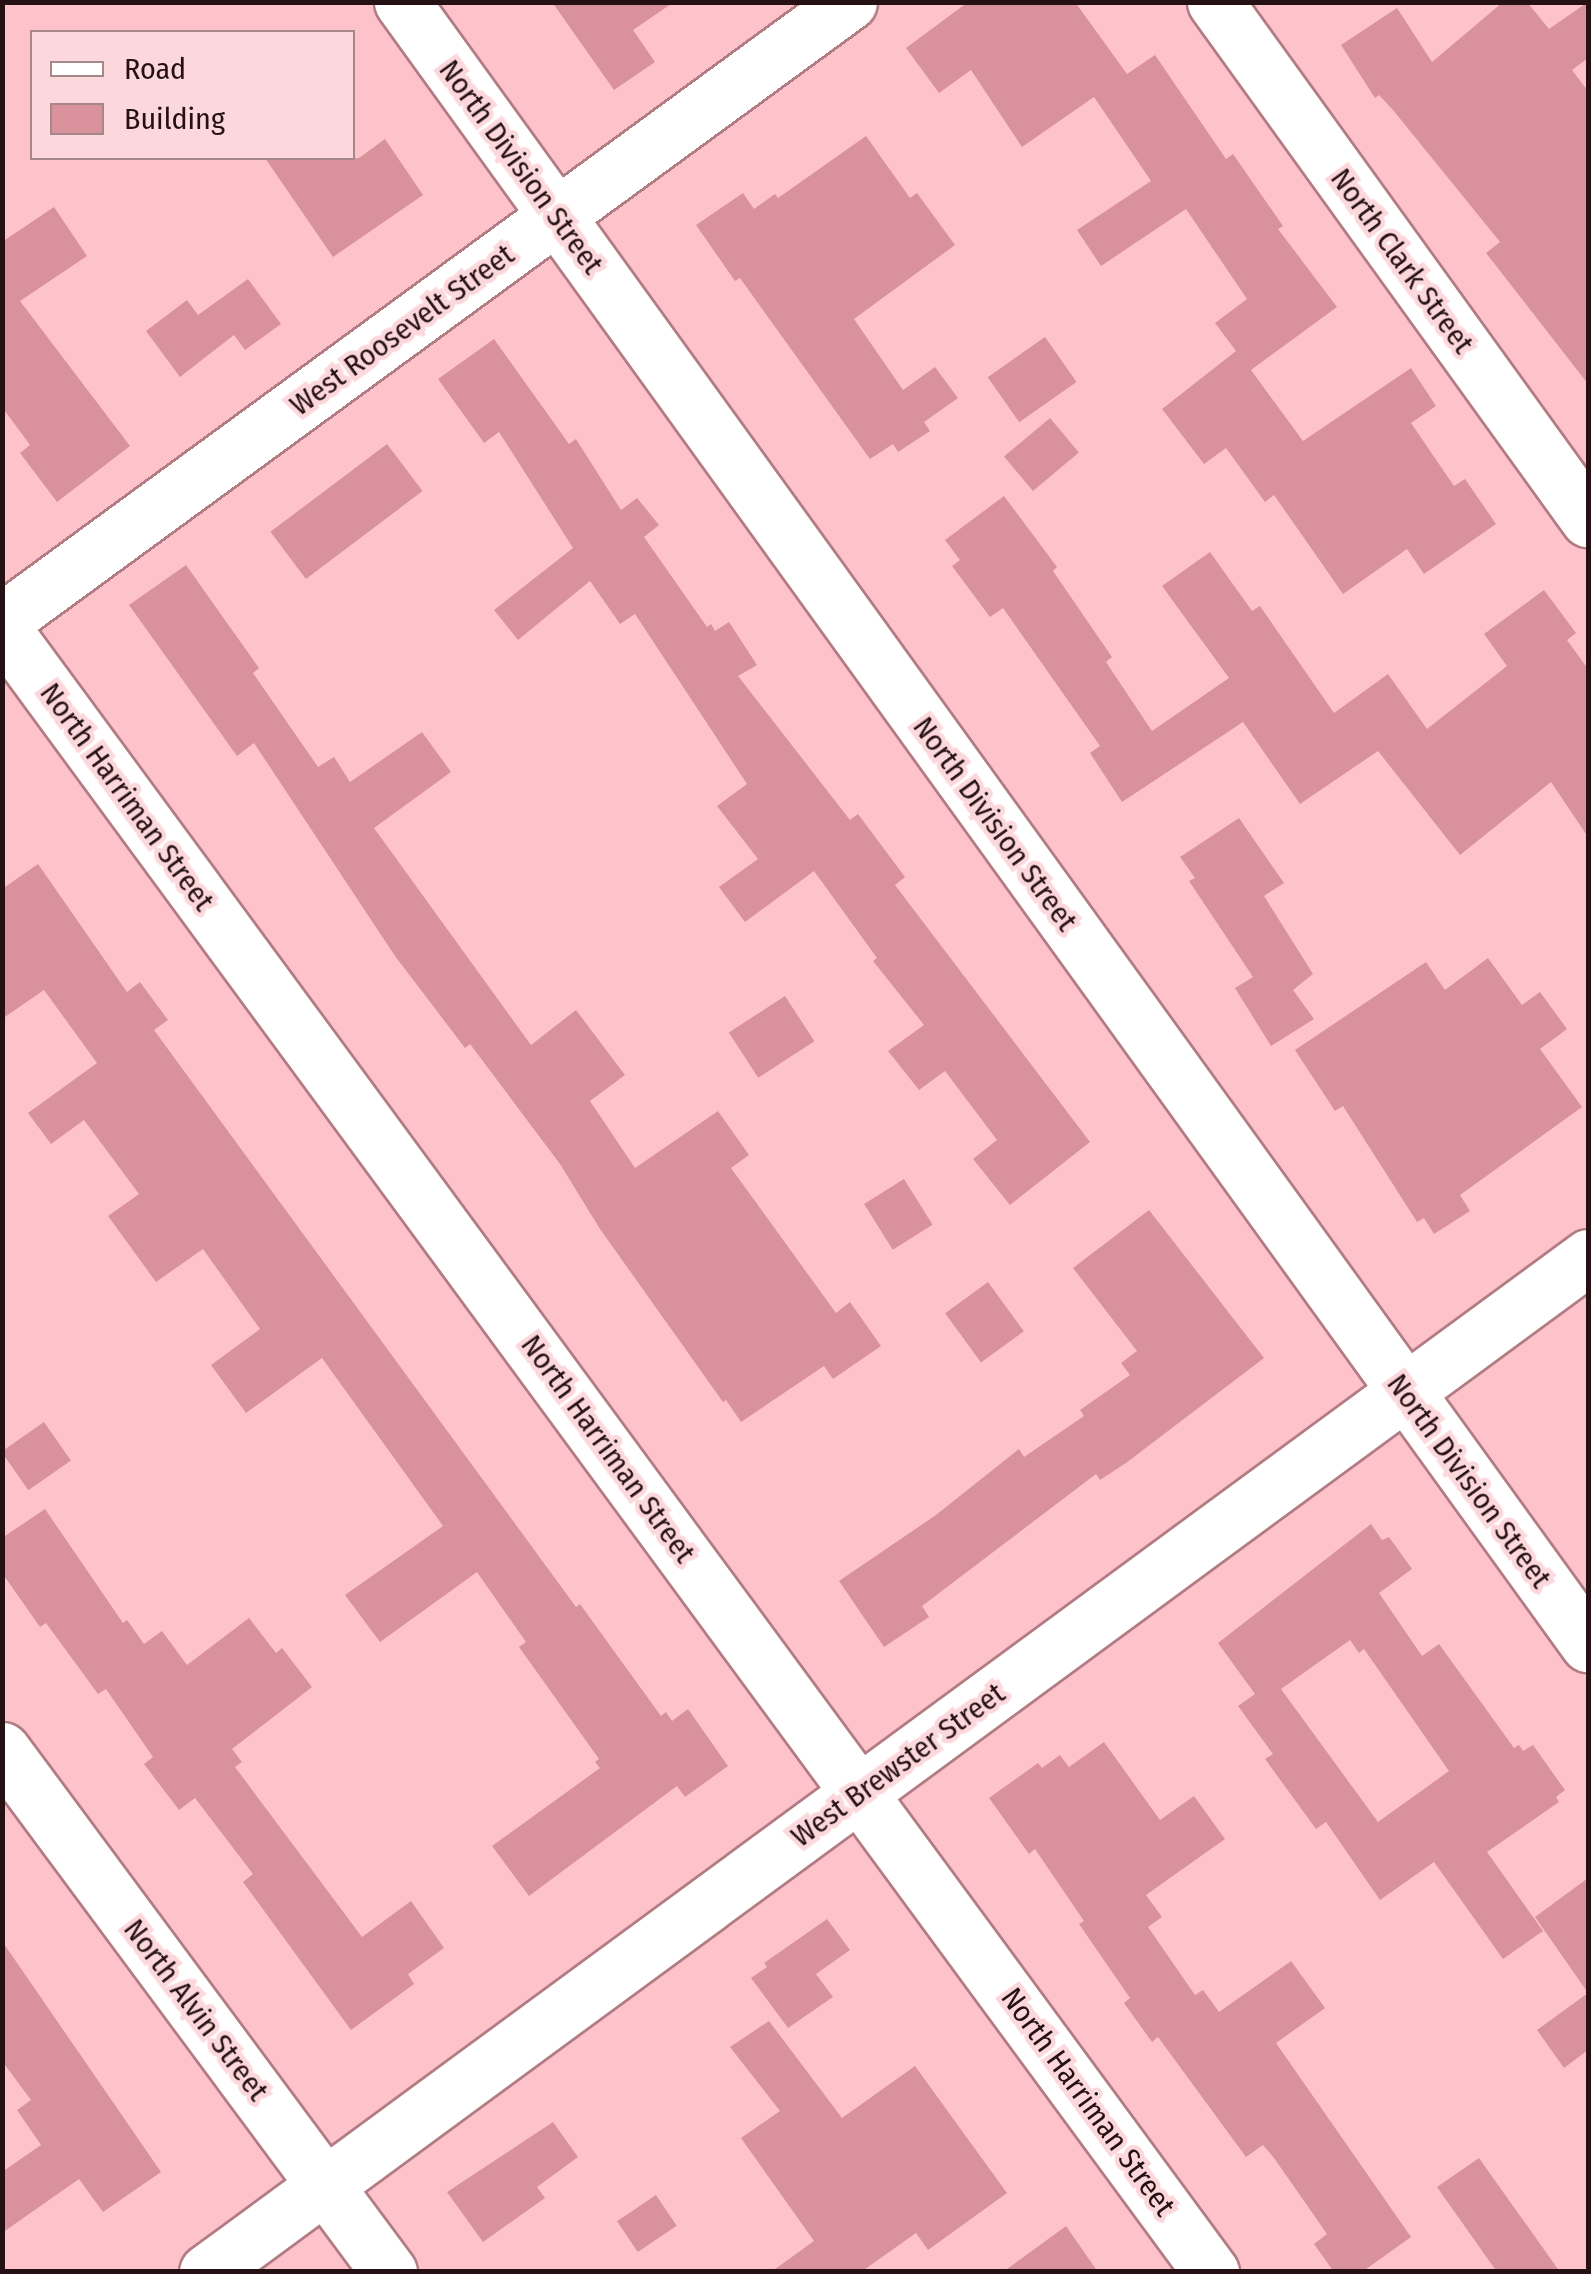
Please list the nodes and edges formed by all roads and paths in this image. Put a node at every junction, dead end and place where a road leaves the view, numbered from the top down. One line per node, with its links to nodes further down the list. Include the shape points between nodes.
1 (402, 2): 4 (street, North Division Street)
2 (849, 2): 4 (street, West Roosevelt Street)
3 (1215, 2): 5 (street, North Clark Street)
4 (558, 216): 6 (street, West Roosevelt Street); 8 (street, North Division Street)
5 (1588, 519)
6 (2, 624): 11 (street, North Harriman Street)
7 (1588, 1257): 8 (street, West Brewster Street)
8 (1404, 1393): 9 (street, North Division Street); 11 (street, West Brewster Street)
9 (1588, 1644)
10 (2, 1750): 12 (street, North Alvin Street)
11 (862, 1792): 12 (street, West Brewster Street); 15 (street, North Harriman Street)
12 (326, 2185): 13 (street, West Brewster Street); 14 (street, North Alvin Street)
13 (208, 2272)
14 (389, 2272)
15 (1211, 2272)

